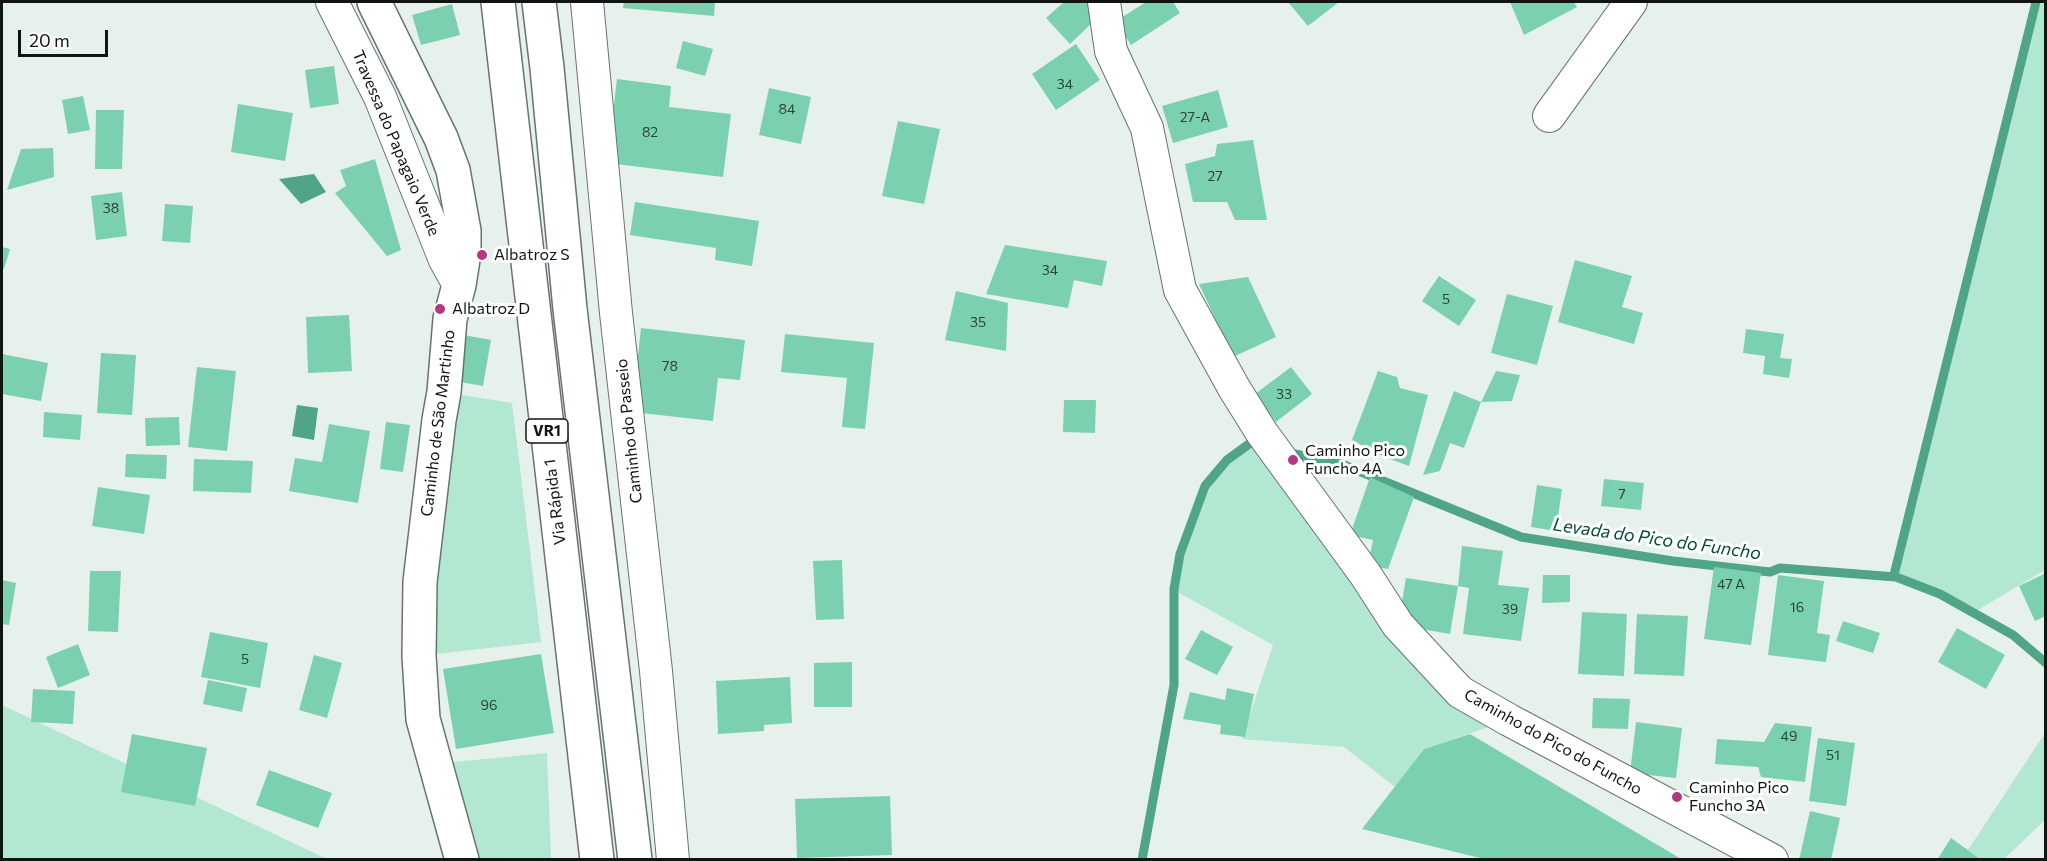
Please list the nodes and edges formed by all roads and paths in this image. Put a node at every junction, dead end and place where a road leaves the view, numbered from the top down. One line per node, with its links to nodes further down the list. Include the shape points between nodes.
1 (332, 2): 9 (street, Travessa do Papagaio Verde, via 380,98 445,260)
2 (374, 2): 9 (main road, Caminho de São Martinho, via 453,170 464,231)
3 (498, 2): 11 (main road, Via Rápida 1 / VR1)
4 (539, 2): 12 (main road, VR1, via 570,309)
5 (587, 2): 13 (street, Caminho do Passeio)
6 (1104, 2): 14 (street, Caminho do Pico do Funcho, via 1111,51 1147,128 1180,290 1262,433 1398,625 1460,692)
7 (1631, 2): 8 (street)
8 (1549, 116)
9 (459, 285): 10 (main road, Caminho de São Martinho, via 450,320 420,582 419,656 423,718)
10 (462, 860)
11 (597, 860)
12 (635, 860)
13 (673, 860)
14 (1772, 860)

